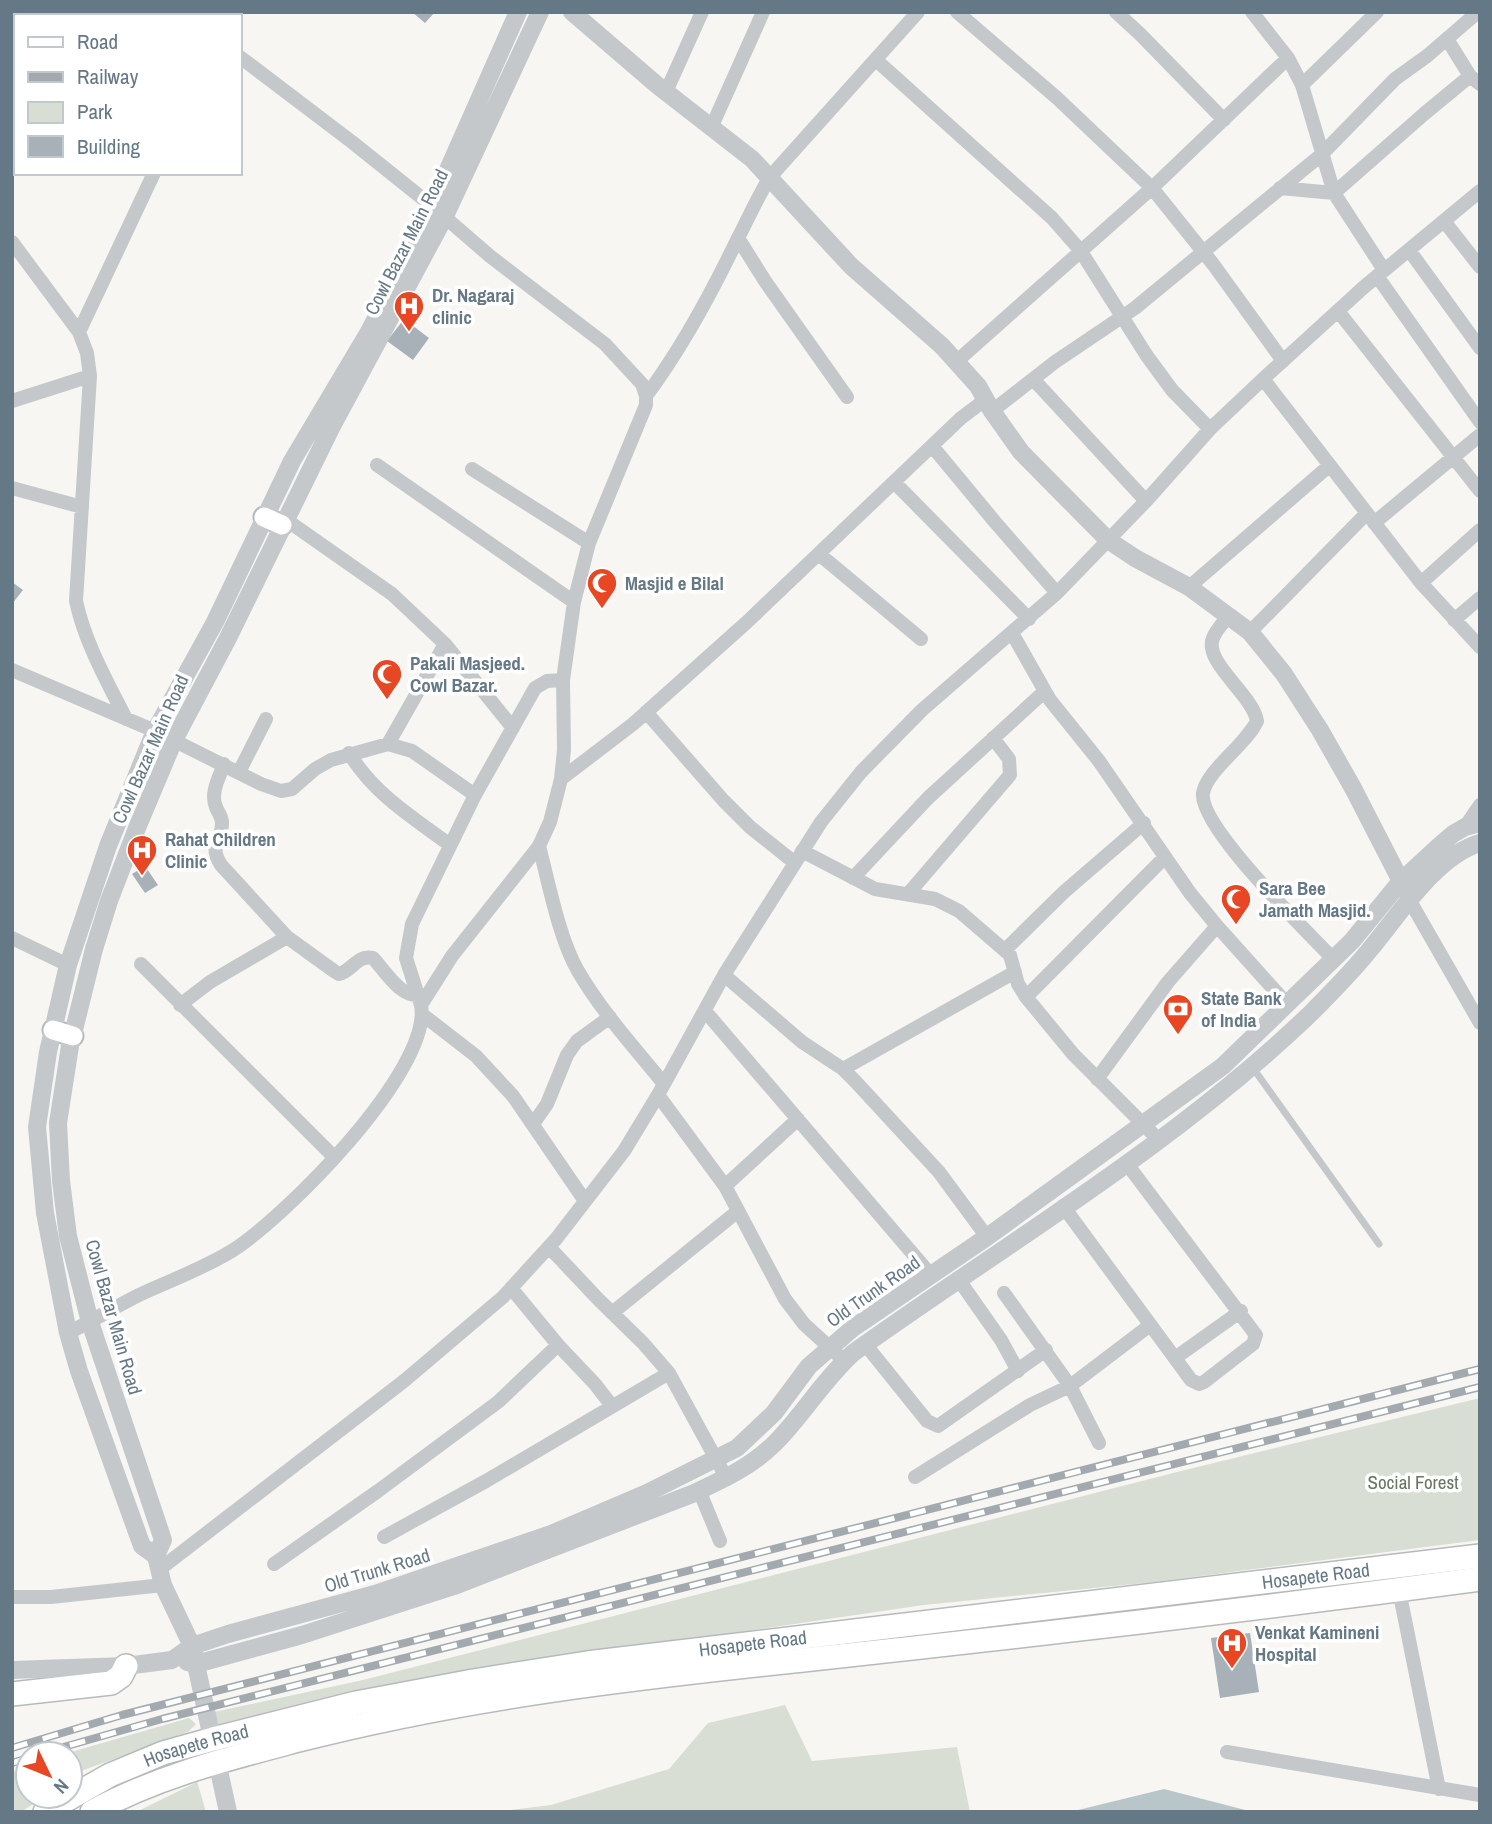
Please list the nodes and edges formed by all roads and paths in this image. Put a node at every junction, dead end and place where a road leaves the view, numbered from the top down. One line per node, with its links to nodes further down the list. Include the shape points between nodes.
1 (518, 12): 28 (street)
2 (540, 12): 28 (street, Cowl Bazar Main Road)
3 (572, 12): 18 (street)
4 (702, 12): 18 (street)
5 (763, 12): 20 (street)
6 (918, 12): 15 (street)
7 (957, 12): 24 (street)
8 (1116, 12): 19 (street)
9 (1252, 12): 13 (street)
10 (1377, 12): 17 (street)
11 (1478, 12): 12 (street)
12 (1447, 39): 16 (street); 21 (street, via 1395,79)
13 (1289, 58): 17 (street); 19 (street)
14 (242, 59): 28 (street)
15 (876, 60): 23 (street); 32 (street, via 1052,218)
16 (1475, 80): 27 (street, via 1423,114)
17 (1301, 85): 21 (street)
18 (666, 92): 20 (street)
19 (1224, 120): 24 (street)
20 (712, 126): 23 (street)
21 (1321, 155): 25 (street); 27 (street)
22 (153, 175): 39 (street)
23 (770, 177): 30 (street); 42 (street, via 851,265)
24 (1152, 188): 32 (street); 34 (street)
25 (1279, 188): 27 (street); 34 (street)
26 (1480, 191): 29 (street)
27 (1334, 194): 36 (street)
28 (438, 212): 46 (street, via 605,344 642,384); 64 (street, via 292,461)
29 (1444, 220): 33 (street); 35 (street)
30 (738, 239): 46 (street, via 684,341); 47 (street)
31 (14, 248): 39 (street)
32 (1080, 250): 38 (street); 42 (street)
33 (1409, 250): 36 (street); 40 (street)
34 (1203, 252): 38 (street); 41 (street)
35 (1480, 267)
36 (1381, 273): 37 (street); 50 (street)
37 (1338, 311): 41 (street); 54 (street)
38 (1122, 317): 44 (street); 51 (street, via 1172,390)
39 (79, 332): 43 (street)
40 (1480, 348)
41 (1283, 361): 45 (street)
42 (956, 362): 49 (street, via 978,386)
43 (90, 376): 48 (street); 62 (street)
44 (1034, 379): 49 (street); 61 (street)
45 (1263, 379): 51 (street); 56 (street)
46 (646, 396): 67 (street, via 642,416)
47 (846, 397)
48 (12, 401)
49 (988, 406): 53 (street, via 961,418); 66 (street, via 1021,452)
50 (1480, 422)
51 (1210, 429): 61 (street)
52 (1480, 435): 54 (street)
53 (932, 446): 58 (street); 71 (street)
54 (1451, 457): 60 (street); 63 (street)
55 (377, 466): 73 (street)
56 (1329, 466): 63 (street); 70 (street)
57 (472, 469): 67 (street)
58 (894, 482): 68 (street); 75 (street)
59 (12, 488): 62 (street)
60 (1480, 491)
61 (1146, 501): 66 (street)
62 (82, 507): 86 (street, via 76,601 91,647)
63 (1370, 518): 69 (street); 77 (street)
64 (277, 521): 80 (street, via 392,594); 89 (street); 91 (street, Cowl Bazar Main Road, via 228,638)
65 (1480, 530): 69 (street)
66 (1108, 540): 70 (street); 71 (street)
67 (589, 542): 73 (street)
68 (819, 554): 79 (street); 85 (street)
69 (1422, 583): 76 (street)
70 (1189, 587): 74 (street)
71 (1057, 593): 75 (street)
72 (1480, 598): 76 (street)
73 (573, 602): 83 (street)
74 (1229, 615): 77 (street); 114 (street, via 1211,646 1257,720 1208,780 1205,806 1248,868)
75 (1029, 619): 78 (street)
76 (1454, 620): 81 (street)
77 (1250, 632): 107 (street, via 1320,730)
78 (1012, 633): 84 (street); 104 (street, via 922,710 861,772)
79 (921, 639)
80 (445, 644): 88 (street); 92 (street)
81 (1480, 647)
82 (12, 670): 86 (street)
83 (562, 680): 88 (street, via 535,688); 96 (street)
84 (1045, 691): 90 (street); 99 (street)
85 (646, 712): 96 (street); 104 (street, via 750,827)
86 (126, 719): 89 (street)
87 (267, 719): 95 (street)
88 (513, 728): 97 (street)
89 (155, 731): 91 (street); 116 (street, via 108,846)
90 (993, 738): 106 (street); 108 (street, via 1009,759 1010,775)
91 (174, 740): 94 (street); 126 (street, Cowl Bazar Main Road, via 109,901)
92 (388, 744): 93 (street); 97 (street, via 412,751)
93 (349, 754): 95 (street, via 315,769 292,789 281,791); 102 (street, via 375,788)
94 (224, 764): 95 (street); 111 (street, via 214,794 222,819 215,856)
95 (239, 772)
96 (561, 779): 103 (street)
97 (475, 796): 102 (street)
98 (1480, 805): 100 (street)
99 (1143, 823): 105 (street); 113 (street)
100 (1472, 825): 107 (street, Old Trunk Road, via 1446,840)
101 (1480, 843): 109 (street, Old Trunk Road, via 1461,850)
102 (450, 845): 121 (street, via 408,940 407,958)
103 (539, 846): 121 (street, via 452,956); 124 (street, via 577,969)
104 (798, 857): 106 (street); 118 (street)
105 (1165, 857): 110 (street); 119 (street)
106 (853, 878): 108 (street, via 875,889)
107 (1401, 881): 109 (street); 114 (street, Old Trunk Road)
108 (908, 894): 113 (street, via 936,899 959,911)
109 (1410, 901): 125 (street); 127 (street, Old Trunk Road, via 1332,992)
110 (1217, 926): 122 (street); 129 (street, via 1168,982)
111 (287, 937): 120 (street); 121 (street, via 339,974 361,958 373,958)
112 (12, 938): 116 (street)
113 (1005, 950): 117 (street)
114 (1333, 959): 122 (street, Old Trunk Road)
115 (141, 964): 120 (street)
116 (68, 965): 126 (street)
117 (1014, 972): 119 (street); 128 (street)
118 (724, 975): 123 (street); 128 (street, via 802,1042)
119 (1026, 998): 129 (street)
120 (180, 1004): 135 (street)
121 (421, 1005): 133 (street, via 476,1056); 135 (street, via 417,1041 383,1100)
122 (1288, 1005): 132 (street, Old Trunk Road, via 1223,1066)
123 (705, 1012): 130 (street); 131 (street)
124 (610, 1017): 130 (street); 133 (street, via 576,1041)
125 (1480, 1023)
126 (63, 1033): 150 (street, Cowl Bazar Main Road, via 58,1123 61,1181 68,1236); 152 (street, via 46,1064 37,1127 45,1213)
127 (1252, 1066): 134 (street, Old Trunk Road); 142 (lane)
128 (843, 1069): 141 (street, via 939,1171)
129 (1097, 1079): 132 (street)
130 (661, 1089): 137 (street); 138 (street, via 624,1151)
131 (799, 1119): 137 (street); 144 (street)
132 (1143, 1123): 134 (street); 141 (street, Old Trunk Road)
133 (533, 1124): 138 (street)
134 (1159, 1140): 136 (street, Old Trunk Road)
135 (334, 1157): 150 (street, via 232,1251)
136 (1127, 1164): 139 (street, Old Trunk Road); 148 (street)
137 (725, 1186): 140 (street)
138 (585, 1201): 143 (street)
139 (1063, 1206): 145 (street, Old Trunk Road); 151 (street)
140 (738, 1211): 149 (street); 155 (street, via 785,1299)
141 (987, 1237): 144 (street, Old Trunk Road)
142 (1378, 1244)
143 (549, 1247): 146 (street); 149 (street)
144 (931, 1275): 155 (street, Old Trunk Road)
145 (959, 1279): 153 (street, Old Trunk Road); 159 (street)
146 (510, 1289): 154 (street); 172 (street, via 404,1381)
147 (1004, 1293): 156 (street)
148 (1241, 1311): 157 (street); 157 (street, via 1255,1340 1204,1382 1191,1380)
149 (612, 1313): 160 (street)
150 (90, 1322): 152 (street); 172 (street, Cowl Bazar Main Road, via 163,1540)
151 (1149, 1326): 157 (street); 161 (street)
152 (68, 1334): 172 (street, via 142,1546)
153 (865, 1344): 158 (street, Old Trunk Road); 159 (street, via 933,1425 943,1424)
154 (558, 1345): 162 (street); 171 (street, via 498,1402)
155 (830, 1347): 158 (street); 164 (street, Old Trunk Road, via 809,1366 757,1432)
156 (1046, 1350): 159 (street); 161 (street)
157 (1175, 1358)
158 (844, 1361): 166 (street, Old Trunk Road, via 784,1434)
159 (1018, 1371)
160 (669, 1373): 162 (street); 164 (street)
161 (1070, 1386): 163 (street); 165 (street, via 1030,1405)
162 (612, 1406): 168 (street)
163 (1099, 1443)
164 (715, 1460): 166 (street); 176 (street, Old Trunk Road, via 551,1534)
165 (915, 1477)
166 (727, 1479): 167 (street, Old Trunk Road)
167 (699, 1490): 169 (street); 176 (street, Old Trunk Road, via 444,1589 302,1635)
168 (384, 1537)
169 (720, 1541)
170 (1480, 1556): 180 (highway, Hosapete Road, via 587,1662 356,1703)
171 (274, 1564)
172 (160, 1570): 175 (street, via 51,1597); 176 (street)
173 (1480, 1579): 174 (highway, Hosapete Road)
174 (1399, 1590): 180 (highway, Hosapete Road, via 589,1683); 182 (street)
175 (12, 1597)
176 (198, 1650): 177 (street, via 172,1660); 180 (street)
177 (126, 1666): 178 (street); 179 (highway, via 117,1681)
178 (12, 1670)
179 (12, 1694)
180 (215, 1750): 184 (highway, Hosapete Road, via 163,1753 110,1775); 185 (highway, Hosapete Road); 186 (street)
181 (1227, 1752): 182 (street)
182 (1439, 1789): 183 (street)
183 (1480, 1796)
184 (45, 1812)
185 (92, 1812)
186 (228, 1812)

